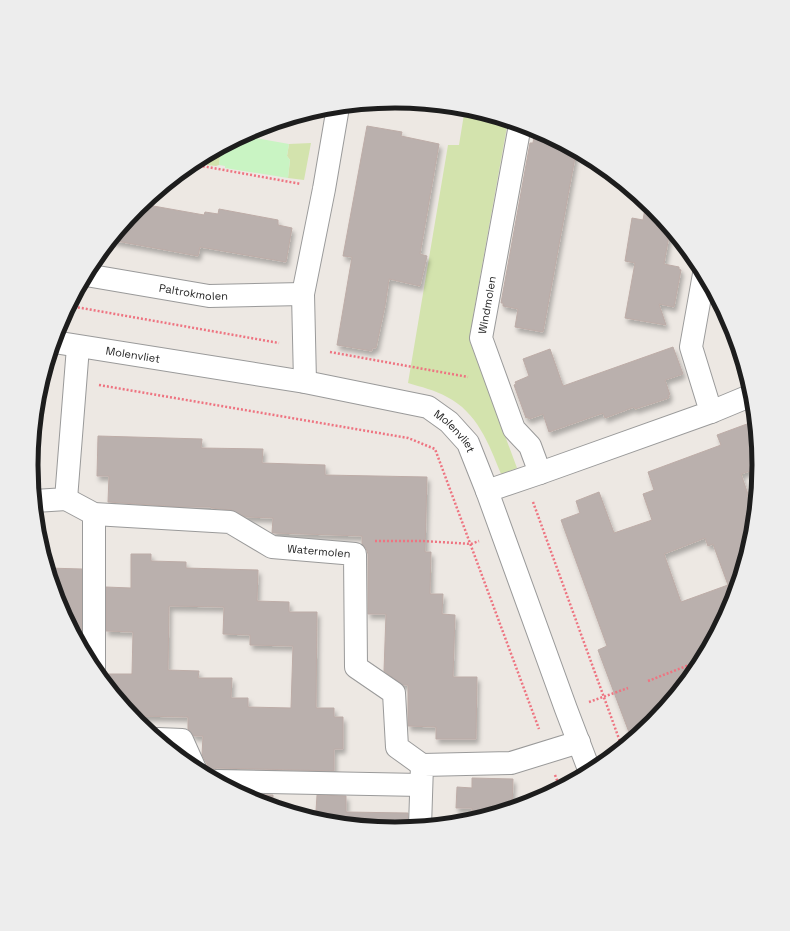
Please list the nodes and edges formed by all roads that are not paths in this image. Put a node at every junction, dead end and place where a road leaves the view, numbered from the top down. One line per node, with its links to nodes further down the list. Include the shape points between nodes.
1 (337, 113): 5 (street)
2 (519, 131): 11 (street, Windmolen, via 481,338 514,429 530,446)
3 (93, 276): 5 (street, Paltrokmolen, via 209,296)
4 (702, 284): 10 (street, via 690,347)
5 (303, 294): 8 (street)
6 (60, 343): 7 (street, Molenvliet)
7 (78, 347): 8 (street, Molenvliet); 13 (street)
8 (305, 382): 12 (street, Molenvliet, via 428,407 449,422 468,443)
9 (745, 398): 10 (street)
10 (711, 412): 11 (street)
11 (532, 476): 12 (street)
12 (487, 491): 18 (street, Molenvliet)
13 (66, 499): 14 (street); 15 (street, Watermolen)
14 (40, 501)
15 (94, 514): 16 (street); 21 (street, Watermolen, via 230,522 272,547 355,554 356,667 394,692 397,747)
16 (94, 657)
17 (166, 739): 19 (street, via 182,740)
18 (579, 742): 20 (street, Molenvliet); 21 (street, via 511,763)
19 (190, 757)
20 (588, 765)
21 (421, 775): 22 (street); 23 (street)
22 (227, 781)
23 (420, 822)

